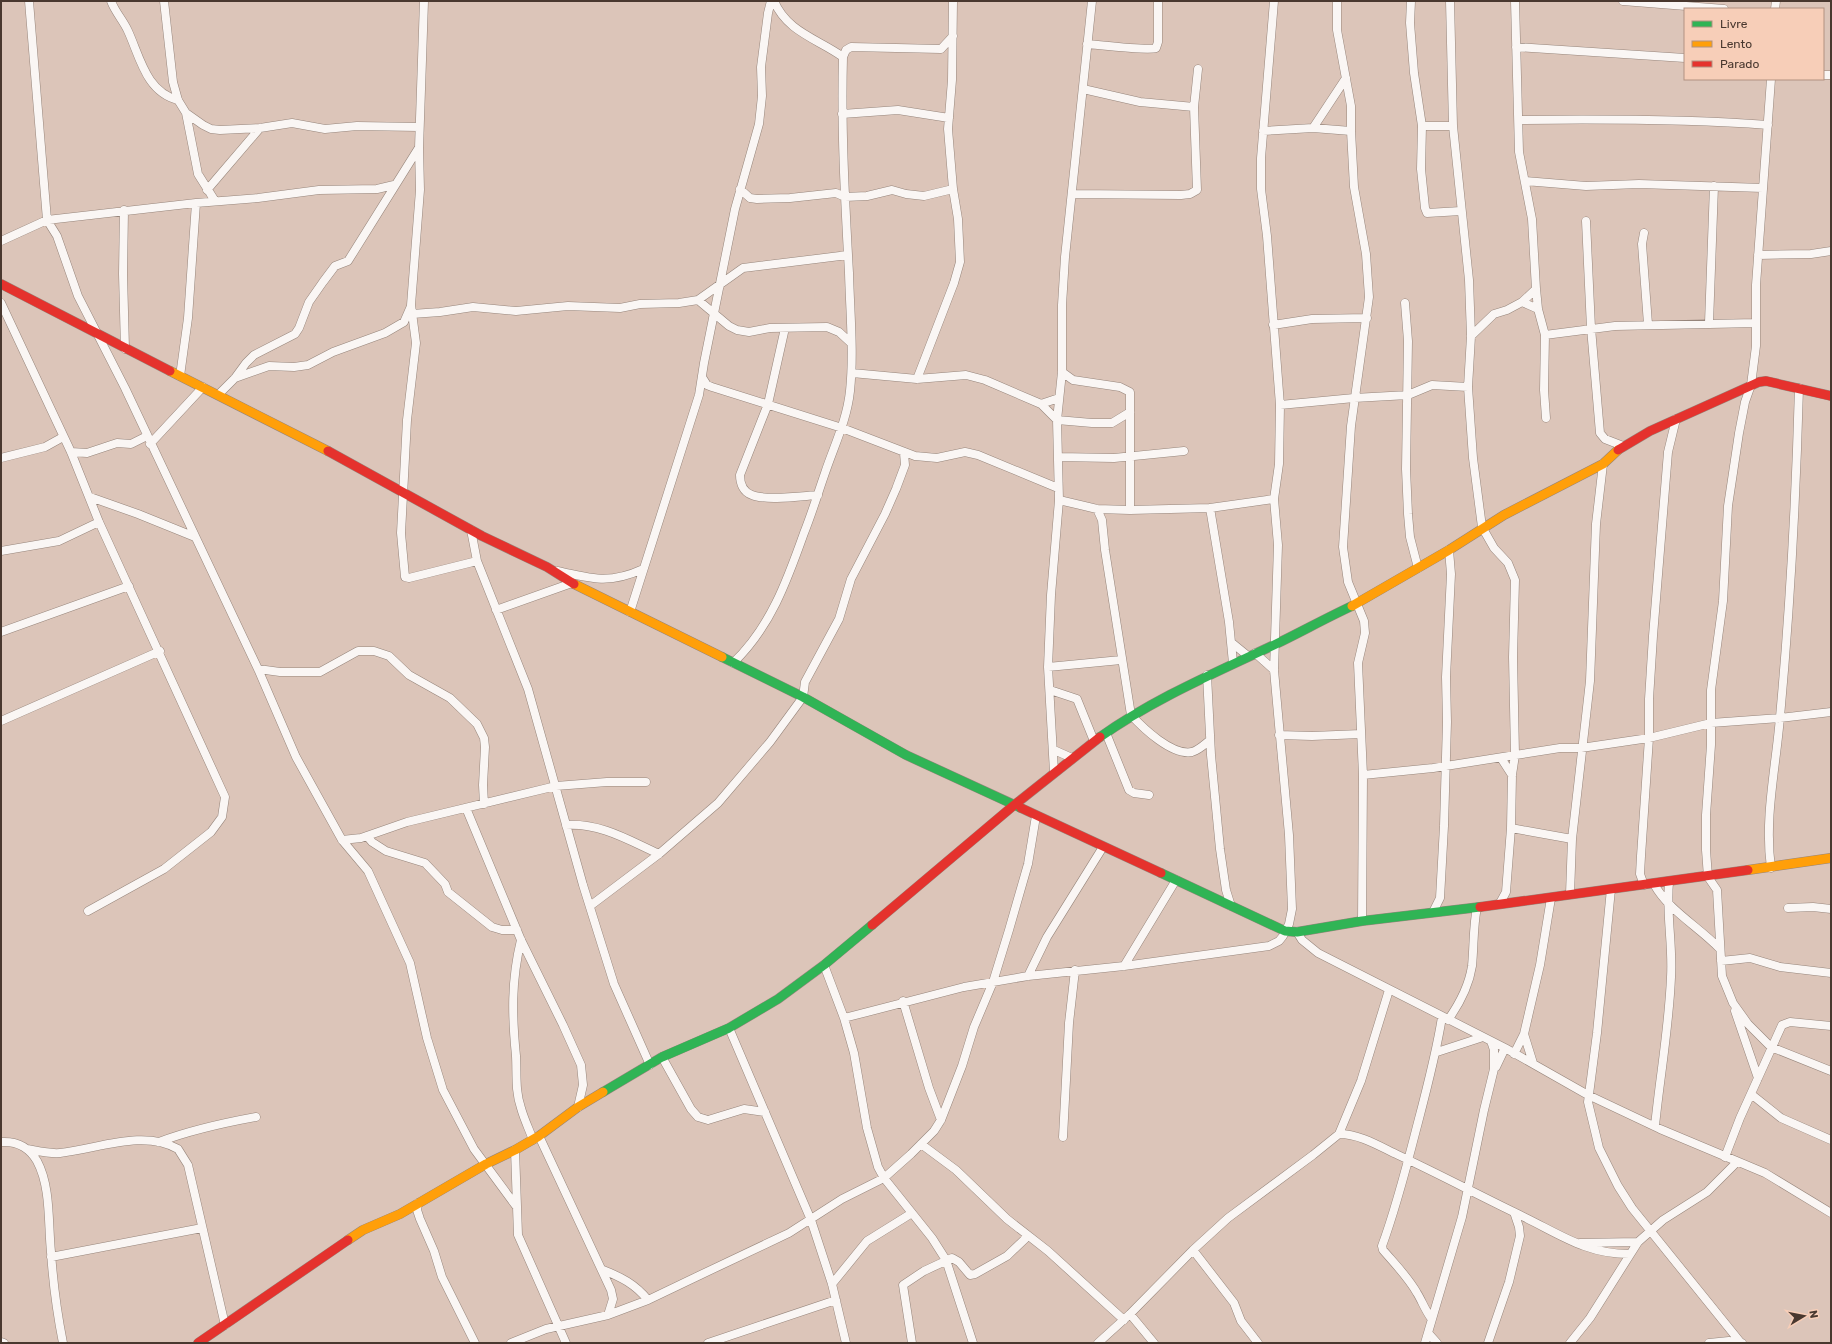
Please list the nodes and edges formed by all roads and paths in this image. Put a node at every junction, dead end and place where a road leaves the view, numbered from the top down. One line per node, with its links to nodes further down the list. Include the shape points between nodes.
1 (29, 1): 53 (street)
2 (111, 1): 25 (street, via 147,76 168,97)
3 (164, 1): 25 (street, via 170,63)
4 (424, 1): 34 (street)
5 (773, 1): 19 (street, via 779,13 795,29); 44 (street, via 767,20 761,67 762,112)
6 (952, 1): 16 (street)
7 (1092, 1): 17 (street)
8 (1158, 1): 17 (street, via 1156,48 1151,50)
9 (1274, 1): 37 (street)
10 (1337, 1): 22 (street, via 1338,41)
11 (1411, 1): 32 (street, via 1414,73)
12 (1450, 1): 33 (street)
13 (1515, 1): 18 (street)
14 (1623, 1): 15 (street)
15 (1711, 8)
16 (953, 36): 19 (street, via 941,49 851,47 846,50); 29 (street)
17 (1088, 44): 24 (street)
18 (1516, 47): 20 (street); 30 (street)
19 (843, 57): 28 (street)
20 (1684, 58)
21 (1198, 69): 26 (street)
22 (1346, 78): 36 (street); 38 (street, via 1351,106)
23 (1771, 80): 31 (street)
24 (1083, 89): 26 (street, via 1140,102); 47 (street)
25 (178, 100): 27 (street)
26 (1194, 107): 47 (street, via 1198,186 1193,193)
27 (186, 113): 35 (street, via 211,130); 46 (street, via 198,174)
28 (842, 114): 29 (street, via 898,110); 48 (street)
29 (948, 118): 45 (street)
30 (1519, 120): 31 (street, via 1644,120); 40 (street, via 1520,152)
31 (1768, 125): 43 (street)
32 (1422, 126): 33 (street); 52 (street, via 1421,169 1427,213)
33 (1453, 126): 52 (street)
34 (420, 127): 35 (street, via 357,126 325,129 292,123); 39 (street)
35 (260, 128): 46 (street)
36 (1312, 128): 37 (street); 38 (street)
37 (1263, 131): 75 (street, via 1261,189)
38 (1351, 131): 71 (street, via 1354,187 1368,276)
39 (419, 148): 41 (street); 67 (street, via 420,190)
40 (1526, 181): 42 (street, via 1586,186); 62 (street, via 1532,218)
41 (394, 185): 49 (street, via 377,189 319,190); 87 (street, via 348,261 335,266 316,292 295,334 254,355)
42 (1714, 186): 43 (street); 72 (street)
43 (1763, 188): 59 (street)
44 (740, 189): 48 (street, via 750,198 757,199 836,193); 61 (street)
45 (953, 189): 48 (street, via 924,196 892,190 867,196); 88 (street, via 958,219 960,262)
46 (207, 190): 49 (street)
47 (1072, 194): 83 (street, via 1064,257)
48 (845, 196): 58 (street)
49 (215, 201): 50 (street)
50 (196, 203): 51 (street); 85 (street, via 188,318)
51 (124, 210): 53 (street); 82 (street)
52 (1461, 211): 80 (street, via 1468,265)
53 (47, 220): 56 (street); 78 (street, via 57,236 78,296)
54 (1586, 221): 77 (street)
55 (1644, 233): 74 (street, via 1642,244)
56 (1, 241)
57 (1831, 251): 59 (street)
58 (848, 255): 61 (street, via 751,266 735,273); 81 (street)
59 (1758, 255): 73 (street)
60 (2, 287): 78 (street)
61 (719, 287): 63 (street); 69 (street)
62 (1536, 289): 64 (street); 68 (street)
63 (698, 300): 69 (street); 70 (street, via 620,308 568,306 516,310 473,307)
64 (1522, 302): 68 (street); 80 (street, via 1494,314)
65 (1, 303): 110 (street)
66 (1405, 303): 97 (street)
67 (411, 305): 70 (street); 87 (street, via 404,322 385,333 333,352 308,365 269,366)
68 (1538, 308): 79 (street)
69 (714, 313): 76 (street, via 736,330 749,332); 86 (street)
70 (412, 314): 123 (street, via 416,343 408,402)
71 (1367, 318): 75 (street, via 1312,319); 101 (street)
72 (1709, 323): 73 (street); 74 (street)
73 (1756, 323): 90 (street)
74 (1648, 324): 77 (street)
75 (1273, 325): 104 (street)
76 (785, 328): 81 (street, via 827,327 839,332); 102 (street)
77 (1590, 328): 79 (street); 112 (street, via 1600,433 1604,439)
78 (96, 333): 82 (street); 111 (street)
79 (1545, 335): 106 (street)
80 (1471, 336): 91 (street)
81 (851, 343): 84 (street)
82 (125, 349): 85 (street)
83 (1062, 372): 89 (street); 92 (street)
84 (852, 373): 88 (street); 109 (street)
85 (180, 376): 93 (street)
86 (702, 377): 95 (street, via 707,385); 96 (street)
87 (235, 378): 98 (street)
88 (917, 379): 103 (street, via 966,375 985,380)
89 (1073, 380): 92 (street); 105 (street, via 1125,388 1130,392)
90 (1751, 385): 94 (street, via 1766,381); 107 (street); 168 (street, via 1739,433 1728,506 1723,601 1711,690)
91 (1468, 386): 97 (street, via 1432,385); 134 (street, via 1473,458)
92 (1061, 387): 100 (street)
93 (203, 388): 98 (street); 111 (street)
94 (1799, 388): 99 (street); 166 (street, via 1796,489)
95 (720, 390): 96 (street, via 707,391); 102 (street)
96 (699, 395): 142 (street)
97 (1408, 395): 101 (street); 140 (street, via 1408,514 1410,537)
98 (218, 396): 123 (street)
99 (1831, 396)
100 (1059, 398): 103 (street); 108 (street)
101 (1354, 398): 104 (street); 145 (street, via 1343,546 1346,577)
102 (768, 404): 109 (street); 124 (street, via 740,475 740,483 752,495 764,497)
103 (1041, 404): 108 (street)
104 (1280, 405): 127 (street, via 1279,464)
105 (1130, 412): 108 (street, via 1112,423); 117 (street)
106 (1546, 418)
107 (1676, 419): 112 (street); 172 (street, via 1668,452 1653,636)
108 (1057, 420): 118 (street)
109 (842, 428): 115 (street); 124 (street)
110 (63, 437): 114 (street); 119 (street, via 45,447)
111 (148, 440): 114 (street, via 131,444 117,443 87,454); 136 (street)
112 (1624, 446): 121 (street)
113 (1184, 451): 117 (street)
114 (71, 452): 125 (street)
115 (904, 453): 116 (street); 120 (street)
116 (915, 456): 120 (street); 122 (street, via 937,458 965,452)
117 (1129, 456): 118 (street); 131 (street)
118 (1058, 457): 122 (street)
119 (1, 458)
120 (905, 464): 163 (street, via 885,514 851,579 839,620 805,682)
121 (1603, 464): 134 (street); 175 (street, via 1596,524 1590,681)
122 (1058, 488): 126 (street)
123 (403, 490): 135 (street); 139 (street, via 401,533 405,577)
124 (818, 495): 156 (street, via 770,617 747,650)
125 (90, 497): 133 (street); 136 (street)
126 (1059, 500): 129 (street); 158 (street)
127 (1274, 500): 128 (street); 152 (street, via 1278,545)
128 (1210, 508): 131 (street); 151 (street)
129 (1097, 509): 130 (street); 132 (street)
130 (1106, 510): 131 (street); 132 (street)
131 (1130, 510)
132 (1102, 520): 155 (street)
133 (100, 522): 138 (street, via 60,541); 144 (street)
134 (1482, 528): 137 (street); 177 (street, via 1508,564 1515,580)
135 (471, 530): 139 (street); 141 (street)
136 (195, 537): 159 (street)
137 (1449, 550): 140 (street); 180 (street, via 1451,574 1446,677)
138 (1, 551)
139 (477, 561): 148 (street)
140 (1418, 568): 146 (street)
141 (552, 569): 142 (street, via 614,579); 143 (street)
142 (643, 569): 149 (street)
143 (572, 583): 148 (street); 149 (street)
144 (129, 586): 150 (street); 153 (street)
145 (1352, 591): 146 (street); 147 (street)
146 (1371, 594): 147 (street)
147 (1357, 603): 152 (street); 170 (street, via 1364,621 1365,633 1358,663)
148 (496, 610): 185 (street, via 528,689)
149 (630, 612): 156 (street)
150 (1, 632)
151 (1232, 643): 154 (street); 157 (street)
152 (1276, 644): 154 (street); 160 (street)
153 (160, 651): 167 (street); 217 (street, via 223,789 225,797 222,817 211,832 164,869)
154 (1251, 655): 157 (street); 160 (street)
155 (1121, 660): 158 (street); 165 (street)
156 (733, 663): 163 (street)
157 (1233, 663): 161 (street)
158 (1048, 667): 162 (street)
159 (258, 669): 187 (street, via 320,672 358,651 374,651 388,656 409,675 454,701 477,724 484,738 485,747 482,785); 195 (street, via 296,757)
160 (1274, 670): 171 (street)
161 (1207, 675): 165 (street); 174 (street)
162 (1050, 690): 173 (street, via 1076,699); 176 (street)
163 (803, 697): 188 (street, via 906,755); 197 (street, via 761,753 718,803)
164 (1831, 712): 166 (street)
165 (1130, 715): 169 (street); 174 (street, via 1150,734 1182,752 1198,750)
166 (1780, 718): 168 (street); 199 (street, via 1770,820)
167 (1, 721)
168 (1711, 723): 172 (street); 200 (street, via 1706,815)
169 (1106, 733): 173 (street); 186 (street, via 1130,790)
170 (1361, 734): 171 (street); 182 (street)
171 (1279, 736): 221 (street, via 1292,864 1292,909)
172 (1649, 738): 175 (street); 204 (street, via 1640,856 1640,874)
173 (1094, 740): 178 (street)
174 (1210, 740): 212 (street, via 1222,869)
175 (1581, 748): 177 (street, via 1560,748); 194 (street)
176 (1054, 750): 178 (street); 181 (street)
177 (1515, 755): 179 (street); 183 (street)
178 (1072, 758): 181 (street)
179 (1501, 758): 180 (street); 183 (street)
180 (1446, 765): 182 (street); 207 (street)
181 (1054, 772): 188 (street)
182 (1363, 775): 219 (street)
183 (1512, 775): 192 (street)
184 (646, 782): 185 (street, via 600,782)
185 (556, 786): 187 (street); 191 (street)
186 (1149, 795)
187 (484, 804): 189 (street)
188 (1013, 806): 190 (street); 226 (street)
189 (466, 808): 193 (street, via 407,822); 220 (street)
190 (1036, 816): 196 (street); 231 (street, via 1028,864)
191 (566, 825): 197 (street, via 591,825); 211 (street)
192 (1511, 828): 194 (street); 209 (street)
193 (367, 836): 195 (street); 220 (street, via 386,851 425,863 445,884 448,892 492,927)
194 (1572, 839): 206 (street)
195 (342, 840): 273 (street, via 368,871 410,963 427,1038 443,1090 467,1137)
196 (1103, 847): 201 (street); 230 (street, via 1047,937)
197 (659, 854): 211 (street)
198 (1831, 858): 199 (street)
199 (1771, 868): 200 (street)
200 (1708, 877): 202 (street); 224 (street, via 1717,890)
201 (1176, 880): 212 (street); 227 (street)
202 (1669, 882): 203 (street); 210 (street)
203 (1654, 884): 204 (street); 210 (street)
204 (1644, 885): 205 (street)
205 (1611, 889): 206 (street); 253 (street)
206 (1570, 894): 208 (street)
207 (1440, 898): 216 (street); 218 (street)
208 (1551, 898): 209 (street); 239 (street, via 1540,965)
209 (1505, 903): 213 (street)
210 (1667, 903): 224 (street); 259 (street, via 1672,956 1671,977)
211 (590, 906): 248 (street, via 614,984)
212 (1231, 906): 221 (street)
213 (1477, 906): 216 (street); 236 (street, via 1470,976 1458,1006)
214 (1788, 908): 215 (street)
215 (1831, 909)
216 (1447, 910): 218 (street)
217 (88, 911)
218 (1433, 912): 219 (street)
219 (1362, 921): 222 (street)
220 (517, 930): 223 (street)
221 (1285, 931): 222 (street); 227 (street, via 1279,941 1270,946)
222 (1297, 932): 232 (street, via 1302,940 1318,952)
223 (521, 940): 254 (street, via 581,1065 583,1084); 263 (street, via 514,969 512,1029 516,1058 515,1078 521,1108)
224 (1720, 948): 225 (street)
225 (1721, 961): 229 (street, via 1750,958 1780,967); 234 (street, via 1722,976)
226 (824, 965): 235 (street); 238 (street, via 778,999)
227 (1124, 966): 228 (street)
228 (1075, 970): 230 (street); 262 (street, via 1069,1022)
229 (1831, 973)
230 (1028, 976): 231 (street)
231 (994, 982): 233 (street); 257 (street, via 974,1027)
232 (1389, 990): 236 (street); 258 (street)
233 (903, 1001): 235 (street); 257 (street, via 928,1088)
234 (1733, 1003): 241 (street, via 1748,1024); 251 (street)
235 (844, 1018): 274 (street, via 858,1068 867,1128 878,1167)
236 (1445, 1018): 240 (street); 243 (street)
237 (1831, 1026): 241 (street, via 1790,1022 1782,1025)
238 (730, 1028): 245 (street); 255 (street)
239 (1524, 1034): 244 (street); 247 (street)
240 (1487, 1039): 242 (street); 243 (street); 249 (street, via 1494,1050)
241 (1771, 1047): 250 (street); 251 (street)
242 (1505, 1048): 244 (street); 249 (street)
243 (1437, 1052): 271 (street)
244 (1514, 1054): 247 (street)
245 (662, 1057): 248 (street); 255 (street, via 698,1117 708,1120 744,1108)
246 (1831, 1061): 250 (street)
247 (1533, 1063): 253 (street)
248 (650, 1065): 254 (street)
249 (1494, 1069): 275 (street)
250 (1830, 1071)
251 (1758, 1078): 252 (street)
252 (1751, 1094): 264 (street, via 1781,1118); 270 (street)
253 (1588, 1096): 259 (street); 283 (street, via 1588,1109 1599,1148 1618,1186)
254 (578, 1107): 263 (street)
255 (765, 1112): 281 (street)
256 (256, 1117): 266 (street, via 216,1124)
257 (941, 1120): 267 (street)
258 (1346, 1121): 260 (street); 261 (street)
259 (1655, 1126): 270 (street)
260 (1339, 1134): 261 (street); 287 (street, via 1228,1218)
261 (1352, 1134): 271 (street)
262 (1063, 1137)
263 (536, 1138): 269 (street); 293 (street)
264 (1831, 1140)
265 (1, 1142): 268 (street, via 15,1143)
266 (159, 1142): 268 (street, via 112,1143 59,1153); 282 (street, via 178,1149 186,1161)
267 (921, 1144): 274 (street); 284 (street, via 956,1170)
268 (27, 1149): 290 (street, via 36,1160 44,1179)
269 (515, 1150): 273 (street); 277 (street)
270 (1725, 1157): 272 (street)
271 (1408, 1160): 275 (street); 299 (street, via 1382,1246 1406,1276)
272 (1737, 1162): 280 (street, via 1777,1180); 283 (street, via 1707,1192)
273 (486, 1164): 276 (street); 277 (street)
274 (884, 1178): 279 (street); 281 (street, via 849,1195)
275 (1468, 1190): 278 (street); 299 (street, via 1456,1239)
276 (418, 1203): 300 (street, via 363,1230); 305 (street, via 420,1220 434,1251 442,1278)
277 (516, 1206): 301 (street, via 521,1245)
278 (1514, 1212): 286 (street); 317 (street, via 1520,1236 1509,1282)
279 (912, 1213): 291 (street); 294 (street, via 867,1241)
280 (1831, 1213)
281 (811, 1220): 294 (street); 295 (street)
282 (202, 1228): 290 (street); 300 (street)
283 (1650, 1230): 285 (street); 320 (street)
284 (1028, 1236): 291 (street, via 1007,1256 973,1275 955,1258); 298 (street)
285 (1638, 1242): 286 (street); 289 (street)
286 (1575, 1243): 288 (street)
287 (1193, 1250): 298 (street); 314 (street, via 1234,1303 1241,1321)
288 (1612, 1254): 289 (street); 292 (street)
289 (1629, 1254): 292 (street)
290 (51, 1257): 303 (street)
291 (946, 1260): 310 (street, via 903,1286); 311 (street)
292 (1621, 1268): 318 (street, via 1590,1318)
293 (603, 1270): 295 (street, via 630,1282); 297 (street, via 613,1299)
294 (832, 1284): 296 (street)
295 (648, 1300): 297 (street)
296 (836, 1300): 308 (street); 309 (street)
297 (608, 1315): 301 (street)
298 (1127, 1317): 312 (street); 313 (street)
299 (1431, 1318): 302 (street)
300 (225, 1325): 304 (street)
301 (558, 1328): 306 (street, via 546,1329); 307 (street)
302 (1429, 1334): 315 (street); 316 (street)
303 (63, 1343)
304 (198, 1343)
305 (475, 1343)
306 (511, 1343)
307 (566, 1343)
308 (708, 1343)
309 (846, 1343)
310 (912, 1343)
311 (973, 1343)
312 (1098, 1343)
313 (1154, 1343)
314 (1258, 1343)
315 (1424, 1343)
316 (1437, 1343)
317 (1488, 1343)
318 (1570, 1343)
319 (1709, 1343): 320 (street)
320 (1741, 1343)

